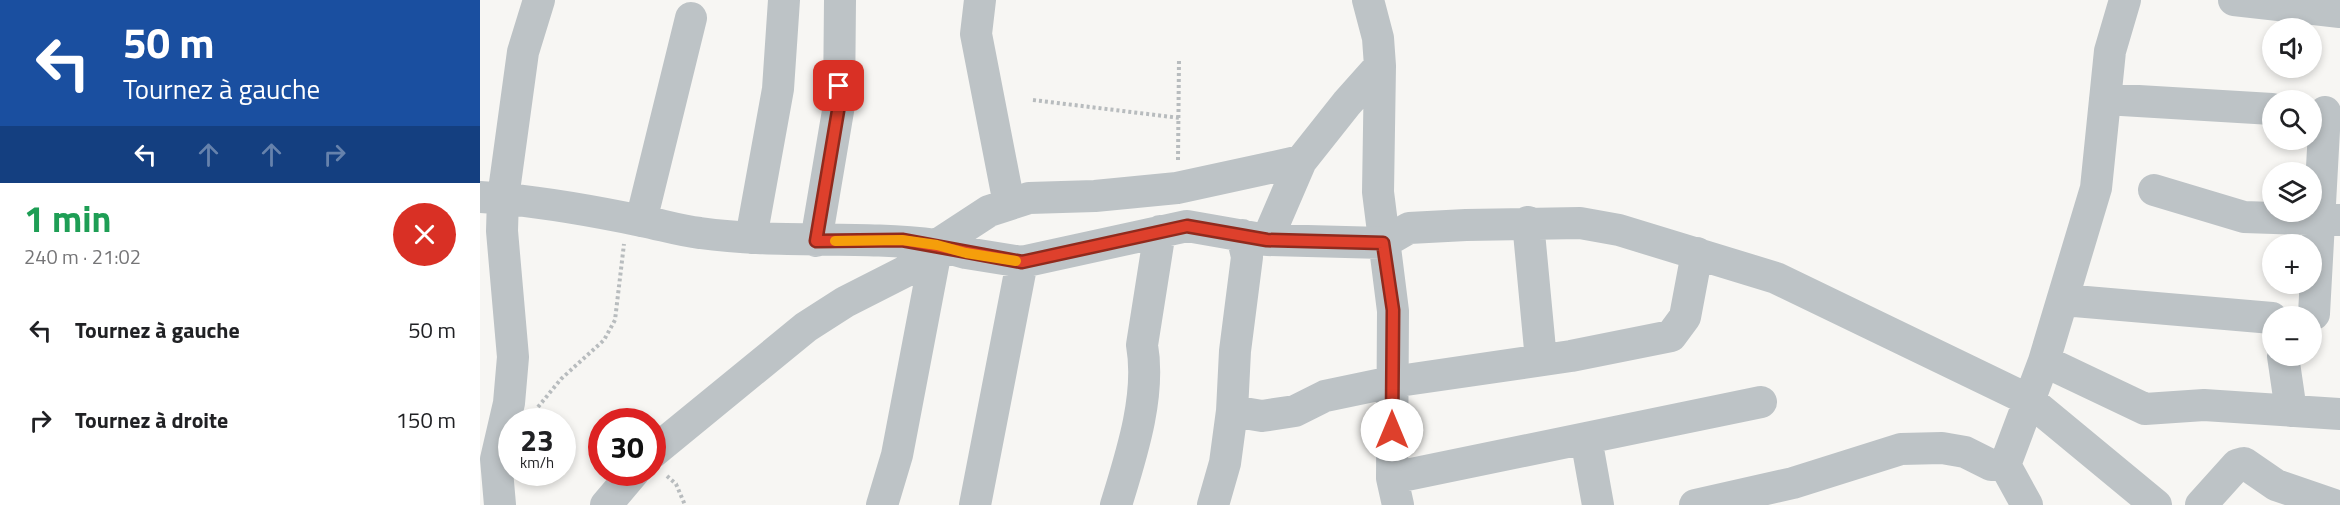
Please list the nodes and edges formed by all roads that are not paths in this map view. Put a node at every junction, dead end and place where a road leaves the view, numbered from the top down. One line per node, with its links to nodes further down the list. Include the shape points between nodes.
1 (538, 0): 16 (street)
2 (784, 0): 22 (street, via 778,89)
3 (840, 0): 24 (street, via 839,105)
4 (980, 0): 17 (street, via 976,34)
5 (1368, 0): 10 (street, via 1378,38)
6 (2125, 0): 11 (street, via 2110,51)
7 (2234, 0): 8 (street)
8 (2340, 12)
9 (691, 18): 18 (street)
10 (1380, 66): 14 (street); 25 (street, via 1378,192)
11 (2105, 99): 12 (street); 29 (street, via 2096,188)
12 (2262, 108)
13 (2325, 112): 19 (street)
14 (1301, 161): 17 (street, via 1177,188 1029,198); 23 (street)
15 (2154, 190): 19 (street, via 2244,217)
16 (492, 198): 18 (street); 46 (street, via 502,241 513,357 509,403 496,459)
17 (1009, 204): 26 (street, via 989,211)
18 (634, 220): 22 (street)
19 (2329, 220): 30 (street)
20 (1528, 222): 25 (street, via 1409,228); 27 (street, via 1619,230); 32 (street)
21 (1160, 231): 23 (street, via 1187,226); 28 (street); 50 (street, via 1142,345 1145,360 1138,421)
22 (751, 238): 24 (street)
23 (1254, 238): 25 (street); 38 (street, via 1247,257 1235,351)
24 (816, 241): 26 (street, via 902,240)
25 (1383, 243): 35 (street, via 1393,310)
26 (937, 245): 28 (street); 42 (street, via 908,270 845,302 807,327); 48 (street, via 897,455)
27 (1697, 253): 32 (street, via 1685,317 1671,336); 36 (street, via 1785,283)
28 (1022, 262): 49 (street)
29 (2062, 300): 31 (street); 33 (street)
30 (2318, 306)
31 (2262, 317)
32 (1541, 360): 35 (street)
33 (2044, 361): 36 (street); 39 (street, via 2145,409 2204,405)
34 (2284, 366): 39 (street)
35 (1392, 382): 38 (street, via 1325,396 1295,411 1262,416); 45 (street)
36 (2029, 400): 43 (street); 55 (street)
37 (1761, 402): 41 (street)
38 (1232, 411): 51 (street, via 1225,463)
39 (2291, 411): 40 (street)
40 (2340, 414)
41 (1586, 438): 45 (street); 52 (street)
42 (666, 450)
43 (2005, 465): 53 (street, via 1991,465 1965,452 1942,448 1901,448 1793,483); 54 (street)
44 (626, 486): 47 (street)
45 (1395, 491)
46 (500, 505)
47 (606, 505)
48 (882, 505)
49 (975, 505)
50 (1116, 505)
51 (1213, 505)
52 (1598, 505)
53 (1695, 505)
54 (2027, 505)
55 (2156, 505)
56 (2200, 505): 57 (street, via 2237,465 2244,463 2276,485)
57 (2334, 505)

